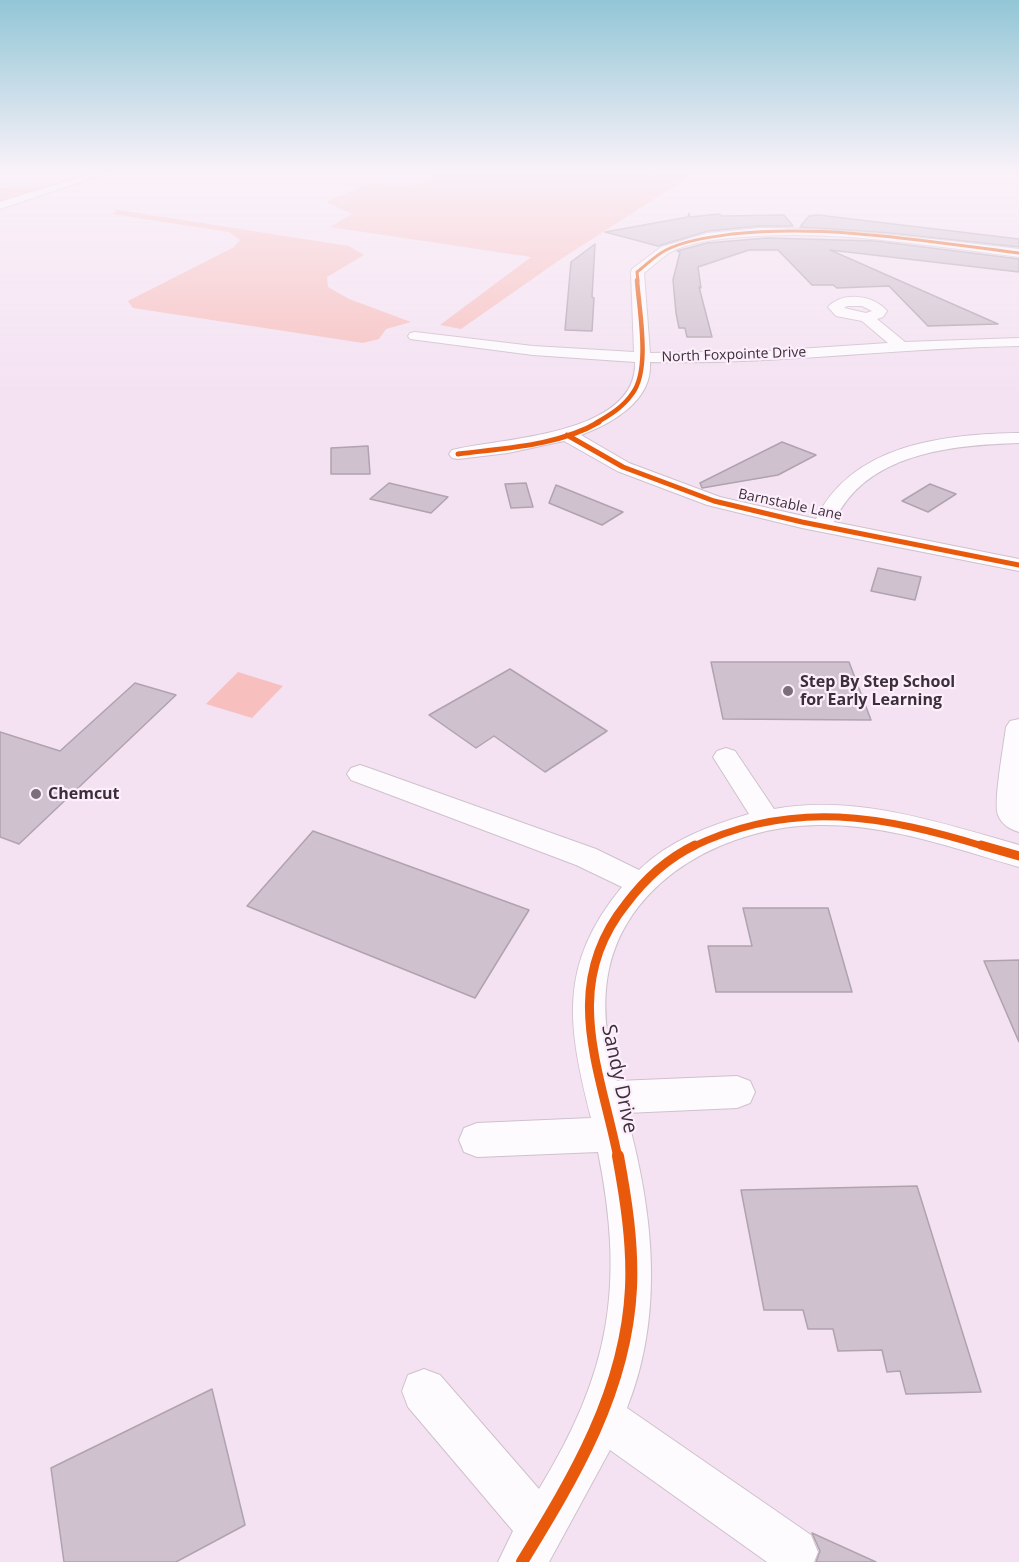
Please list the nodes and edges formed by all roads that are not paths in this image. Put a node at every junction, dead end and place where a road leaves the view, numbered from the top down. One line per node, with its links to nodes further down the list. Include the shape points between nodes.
1 (676, 245): 8 (street, via 651,256 637,272)
2 (942, 245): 3 (street)
3 (1019, 254)
4 (866, 317): 7 (street)
5 (415, 336): 8 (street, North Foxpointe Drive, via 525,350)
6 (1019, 342): 7 (street, North Foxpointe Drive)
7 (902, 346): 8 (street, North Foxpointe Drive, via 731,357)
8 (643, 357): 9 (street, via 641,382 631,398 614,413)
9 (567, 435): 11 (street); 12 (street, Barnstable Lane, via 623,467 667,485 723,504)
10 (1019, 438): 12 (street, via 950,443 875,466 840,494)
11 (458, 454)
12 (822, 526): 13 (street, Barnstable Lane)
13 (1019, 565)
14 (1019, 727): 18 (street, via 1010,808)
15 (726, 757): 17 (street)
16 (360, 774): 20 (street, via 586,857)
17 (767, 820): 19 (street, Sandy Drive, via 830,816 890,821); 20 (street, Sandy Drive, via 718,833 687,847 664,862)
18 (1019, 822)
19 (1019, 856)
20 (642, 884): 22 (street, Sandy Drive, via 608,930 596,953 591,978 589,1023)
21 (737, 1092): 22 (street)
22 (603, 1098): 23 (street, Sandy Drive)
23 (613, 1134): 24 (street); 26 (street, Sandy Drive, via 630,1236 631,1289 615,1385)
24 (477, 1140)
25 (424, 1392): 27 (street)
26 (602, 1417): 27 (street, Sandy Drive); 28 (street)
27 (532, 1545)
28 (795, 1552)

